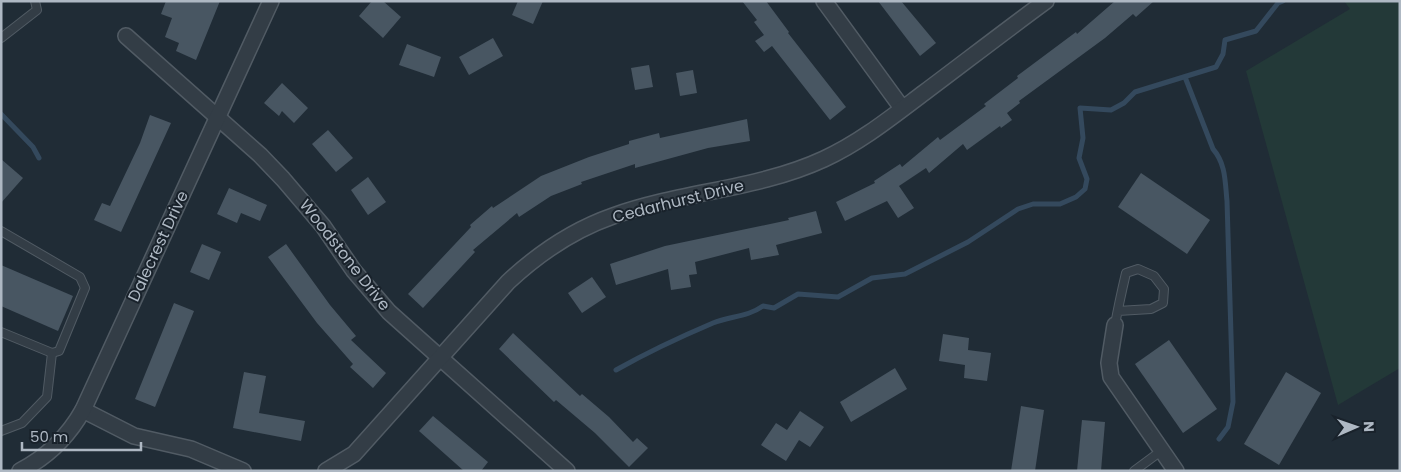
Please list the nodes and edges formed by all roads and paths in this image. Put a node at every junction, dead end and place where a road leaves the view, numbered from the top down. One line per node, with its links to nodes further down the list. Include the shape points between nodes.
1 (35, 1): 6 (lane, via 37,10)
2 (271, 1): 8 (street, Dalecrest Drive)
3 (824, 1): 7 (street)
4 (1046, 1): 7 (street, Cedarhurst Drive)
5 (126, 36): 8 (street, Woodstone Drive)
6 (1, 38)
7 (902, 108): 13 (street, Cedarhurst Drive, via 860,139 796,171 637,209 574,233 525,266)
8 (217, 118): 13 (street, Woodstone Drive, via 283,179 317,218 370,291); 14 (street, Dalecrest Drive)
9 (1, 231): 12 (lane, via 80,277 85,288 59,351)
10 (1116, 318): 10 (lane, via 1126,273 1138,269 1154,276 1164,289 1163,302 1151,309); 16 (street, via 1109,372)
11 (1, 332): 12 (lane)
12 (52, 353): 15 (lane, via 47,397 22,423)
13 (440, 358): 19 (street, Cedarhurst Drive, via 354,454); 20 (street, Woodstone Drive)
14 (84, 410): 17 (street, Dalecrest Drive, via 65,437); 18 (street, via 134,436 191,449)
15 (1, 431)
16 (1161, 451): 21 (lane); 22 (street)
17 (20, 471)
18 (243, 471)
19 (326, 471)
20 (567, 471)
21 (1134, 471)
22 (1176, 471)

